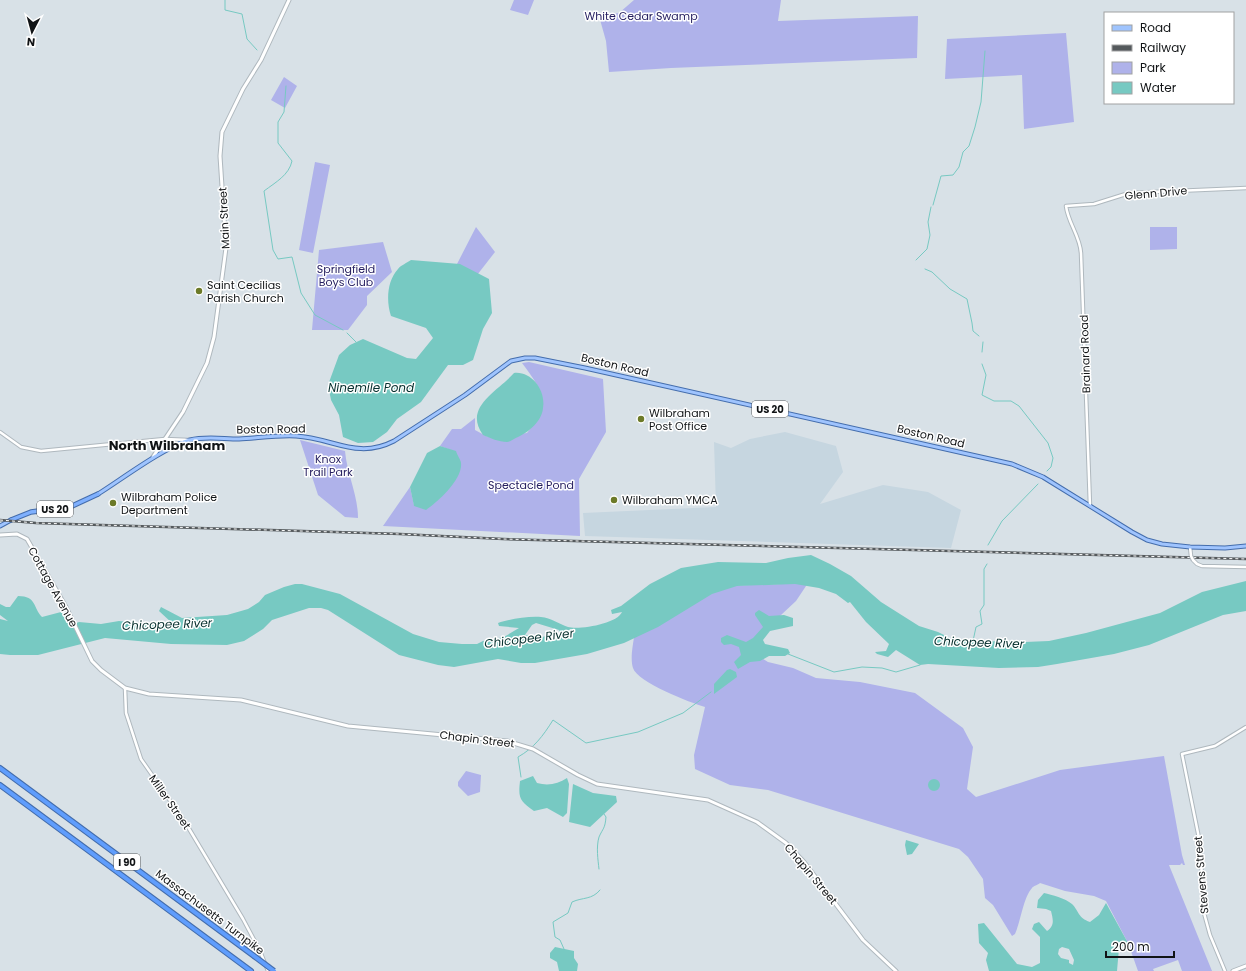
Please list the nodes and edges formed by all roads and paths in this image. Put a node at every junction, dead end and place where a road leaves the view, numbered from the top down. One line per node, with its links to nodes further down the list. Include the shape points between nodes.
1 (289, 0): 5 (main road, Main Street, via 264,54 222,132 220,156 227,243 214,337 207,363 192,395)
2 (1246, 188): 3 (street, Glenn Drive, via 1128,193 1094,204)
3 (1066, 206): 9 (street, Brainard Road, via 1082,253)
4 (0, 432): 5 (street, via 24,449 41,451)
5 (165, 439): 6 (street); 7 (main road, Main Street)
6 (190, 440): 7 (main road, Boston Road / US 20); 9 (main road, Boston Road / US 20, via 296,436 350,449 377,448 394,441 466,395 508,363 520,358 535,358 1008,463 1042,476)
7 (152, 460): 8 (main road, Boston Road / US 20)
8 (98, 494): 10 (highway, Boston Road / US 20, via 70,507 31,512)
9 (1090, 506): 14 (main road, Boston Road / US 20, via 1148,540)
10 (11, 520): 11 (main road, Boston Road / US 20)
11 (0, 526)
12 (1, 535): 16 (main road, Cottage Avenue, via 20,535 27,540 97,667)
13 (1246, 546): 14 (main road, Boston Road / US 20)
14 (1190, 547): 15 (street, bridge, via 1193,560 1202,566)
15 (1246, 567)
16 (125, 688): 22 (street, Miller Street, via 126,713 142,761 185,822 243,919); 24 (main road, Chapin Street, via 150,694 241,700 348,726 507,741 531,748 597,784 708,800 756,822 794,850 863,940)
17 (1246, 727): 25 (street, Stevens Street, via 1215,746 1182,754 1200,843 1204,913)
18 (0, 768): 23 (highway, Massachusetts Turnpike / I 90, bridge)
19 (0, 785): 21 (highway, Massachusetts Turnpike / I 90)
20 (1246, 966): 26 (main road)
21 (251, 971)
22 (268, 971)
23 (274, 971)
24 (896, 971)
25 (1225, 971)
26 (1233, 971)

